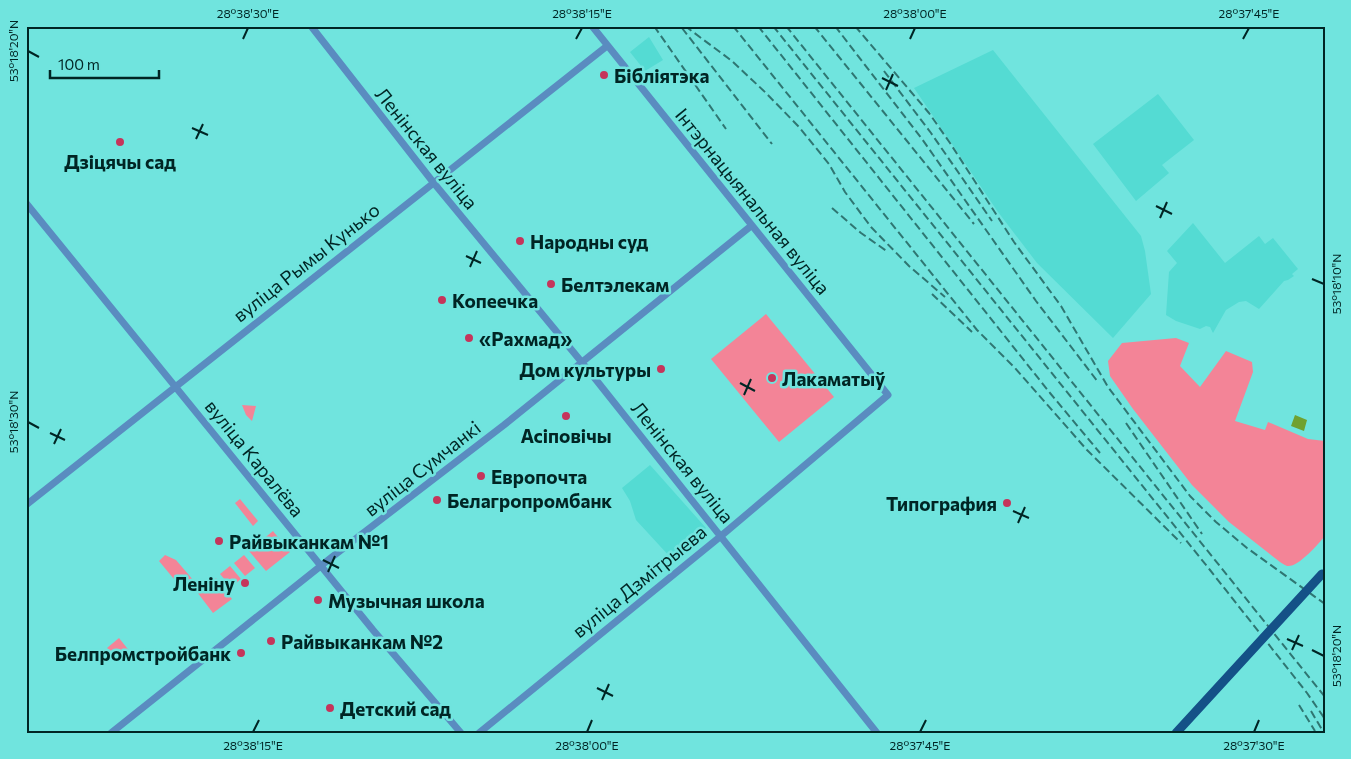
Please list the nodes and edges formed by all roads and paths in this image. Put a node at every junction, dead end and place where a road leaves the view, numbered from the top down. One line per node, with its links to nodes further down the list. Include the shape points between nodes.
1 (311, 26): 4 (street, Ленінская вуліца)
2 (592, 26): 3 (street, Інтэрнацыянальная вуліца)
3 (607, 46): 4 (street, вуліца Рымы Кунько); 6 (street, Інтэрнацыянальная вуліца)
4 (433, 182): 7 (street, Ленінская вуліца); 8 (street, вуліца Рымы Кунько)
5 (26, 204): 8 (street, вуліца Каралёва)
6 (751, 226): 7 (street, вуліца Сумчанкі); 9 (street, Інтэрнацыянальная вуліца)
7 (582, 362): 11 (street, Ленінская вуліца); 12 (street, вуліца Сумчанкі)
8 (175, 386): 10 (street, вуліца Рымы Кунько); 12 (street, вуліца Каралёва)
9 (888, 396): 11 (street, вуліца Дзмітрыева)
10 (26, 505)
11 (721, 536): 16 (street, вуліца Дзмітрыева); 17 (street, Ленінская вуліца)
12 (322, 566): 14 (street, вуліца Сумчанкі); 15 (street, вуліца Каралёва)
13 (1322, 574): 18 (main road, bridge)
14 (111, 733)
15 (461, 733)
16 (479, 733)
17 (877, 733)
18 (1176, 733)

